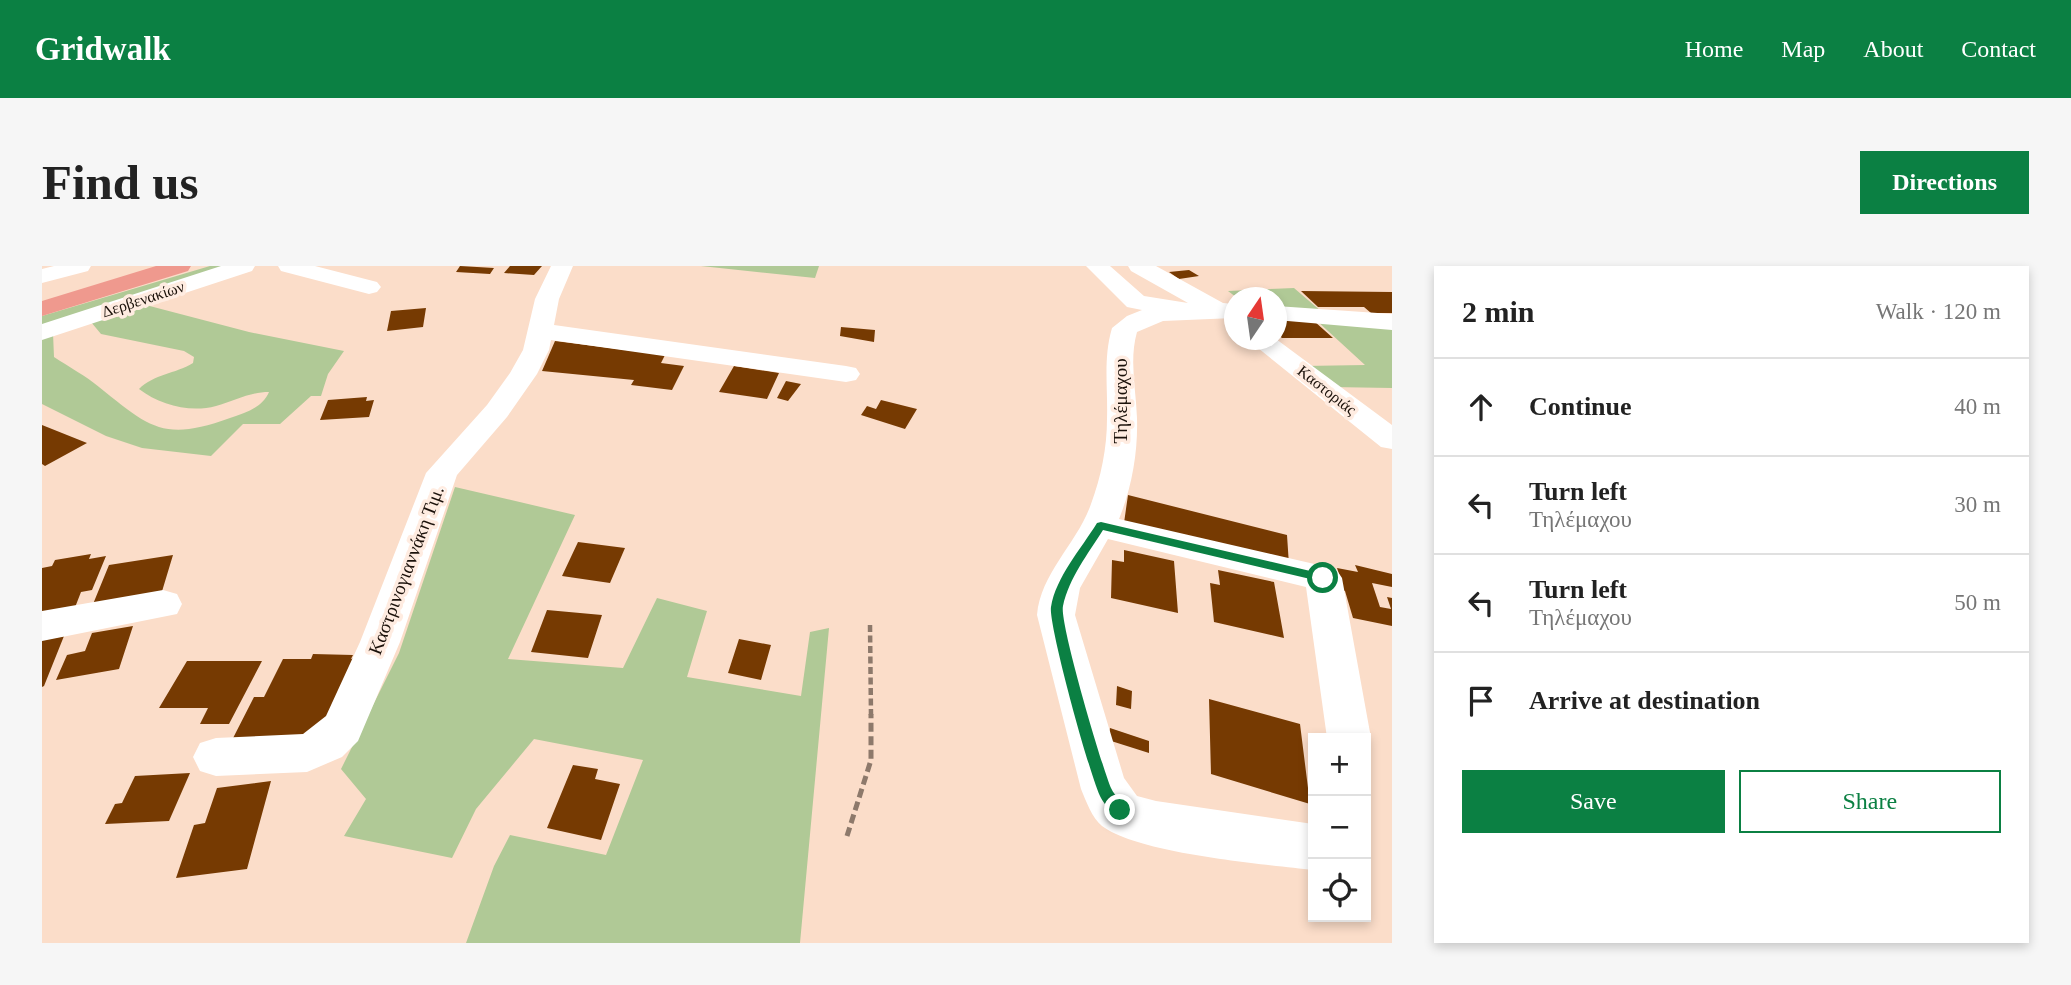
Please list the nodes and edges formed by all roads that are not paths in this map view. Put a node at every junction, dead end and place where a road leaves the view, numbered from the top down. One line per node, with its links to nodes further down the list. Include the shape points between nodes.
1 (80, 266): 9 (street)
2 (133, 266): 11 (highway)
3 (180, 266): 12 (highway)
4 (244, 266): 17 (street, Δερβενακίων)
5 (289, 266): 10 (street)
6 (562, 266): 16 (street, Καστρινογιαννάκη Τιμ., via 547,299)
7 (1097, 266): 13 (street, via 1136,302)
8 (1139, 266): 13 (street)
9 (42, 276)
10 (369, 287)
11 (42, 294)
12 (42, 309)
13 (1218, 313): 21 (street, Τηλέμαχου, via 1135,322 1123,332 1121,449)
14 (1287, 314): 15 (street)
15 (1392, 322)
16 (542, 331): 19 (street); 25 (street, Καστρινογιαννάκη Τιμ., via 531,361 510,395 442,473 380,642 342,728 326,744 307,753)
17 (42, 332)
18 (1274, 350): 20 (street, Καστοριάς)
19 (846, 374)
20 (1392, 440)
21 (1101, 526): 24 (street, via 1323,578); 26 (street, Τηλέμαχου, via 1060,592 1056,609 1107,795 1128,816)
22 (163, 604): 23 (street)
23 (42, 626)
24 (1348, 733)
25 (216, 757)
26 (1308, 846)

